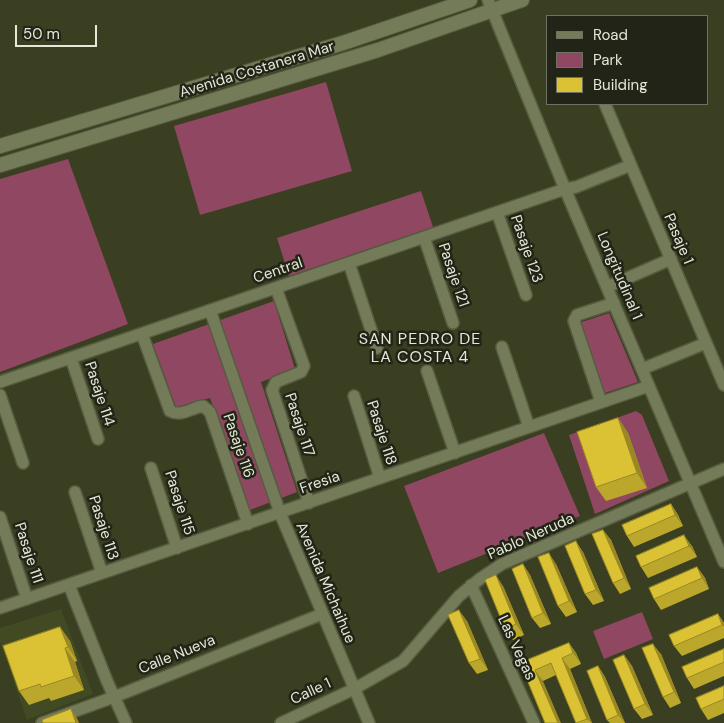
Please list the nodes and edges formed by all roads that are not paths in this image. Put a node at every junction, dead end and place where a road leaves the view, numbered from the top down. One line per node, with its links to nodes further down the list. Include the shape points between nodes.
1 (470, 0): 4 (main road, Avenida Costanera Mar, via 383,30)
2 (522, 0): 3 (main road, Avenida Costanera Mar)
3 (490, 5): 6 (main road, Avenida Costanera Mar, via 378,50); 10 (street, Longitudinal 1)
4 (136, 105): 6 (main road); 7 (main road, Avenida Costanera Mar)
5 (605, 105): 9 (street, Pasaje 1)
6 (141, 122): 8 (main road, Avenida Costanera Mar)
7 (0, 146)
8 (0, 164)
9 (631, 165): 10 (street, Central); 13 (street, Pasaje 1)
10 (565, 189): 11 (street, Central); 15 (street, Longitudinal 1)
11 (497, 212): 12 (street, Central); 17 (street, Pasaje 123)
12 (424, 237): 14 (street, Central); 20 (street, Pasaje 121)
13 (671, 259): 15 (street); 22 (street, Pasaje 1)
14 (349, 263): 16 (street, Central); 24 (street)
15 (607, 287): 18 (street, Longitudinal 1)
16 (276, 288): 19 (street, Central); 43 (street, Pasaje 117, via 304,366 301,372 276,382 272,390)
17 (526, 295)
18 (614, 303): 26 (street, Longitudinal 1); 33 (street, via 578,315 574,322)
19 (210, 310): 21 (street, Central); 44 (street, Avenida Michaihue)
20 (453, 322)
21 (142, 334): 25 (street, Central); 46 (street, Pasaje 116, via 170,411 180,413 203,406 210,412)
22 (706, 343): 26 (street); 29 (street, Pasaje 1)
23 (502, 347): 34 (street)
24 (378, 348)
25 (71, 358): 28 (street, Central); 35 (street, Pasaje 114)
26 (642, 370): 30 (street, Longitudinal 1)
27 (427, 372): 36 (street)
28 (0, 382)
29 (724, 385)
30 (649, 386): 33 (street, Fresia); 41 (street, Longitudinal 1)
31 (0, 394): 37 (street)
32 (354, 396): 40 (street, Pasaje 118)
33 (601, 402): 34 (street, Fresia)
34 (529, 427): 36 (street, Fresia)
35 (98, 439)
36 (455, 453): 40 (street, Fresia)
37 (24, 463)
38 (151, 468): 47 (street, Pasaje 115)
39 (724, 470): 41 (street, Pablo Neruda)
40 (380, 478): 43 (street, Fresia)
41 (691, 484): 48 (street, Longitudinal 1); 51 (street, Pablo Neruda, via 502,564)
42 (76, 492): 49 (street, Pasaje 113)
43 (309, 503): 44 (street, Fresia)
44 (280, 513): 46 (street, Fresia); 54 (street, Avenida Michaihue)
45 (0, 517): 52 (street, Pasaje 111)
46 (248, 524): 47 (street, Fresia)
47 (178, 548): 49 (street, Fresia)
48 (724, 562)
49 (102, 574): 50 (street, Fresia)
50 (69, 584): 52 (street, Fresia); 56 (street)
51 (471, 585): 55 (street, Pablo Neruda, via 403,661); 61 (street, Las Vegas)
52 (27, 599): 53 (street, Fresia)
53 (0, 608)
54 (322, 614): 55 (street, Avenida Michaihue); 56 (street, Calle Nueva)
55 (354, 689): 59 (street, Calle 1); 60 (street, Avenida Michaihue)
56 (114, 697): 57 (street, Calle Nueva); 58 (street)
57 (42, 723)
58 (126, 723)
59 (281, 723)
60 (369, 723)
61 (534, 723)

